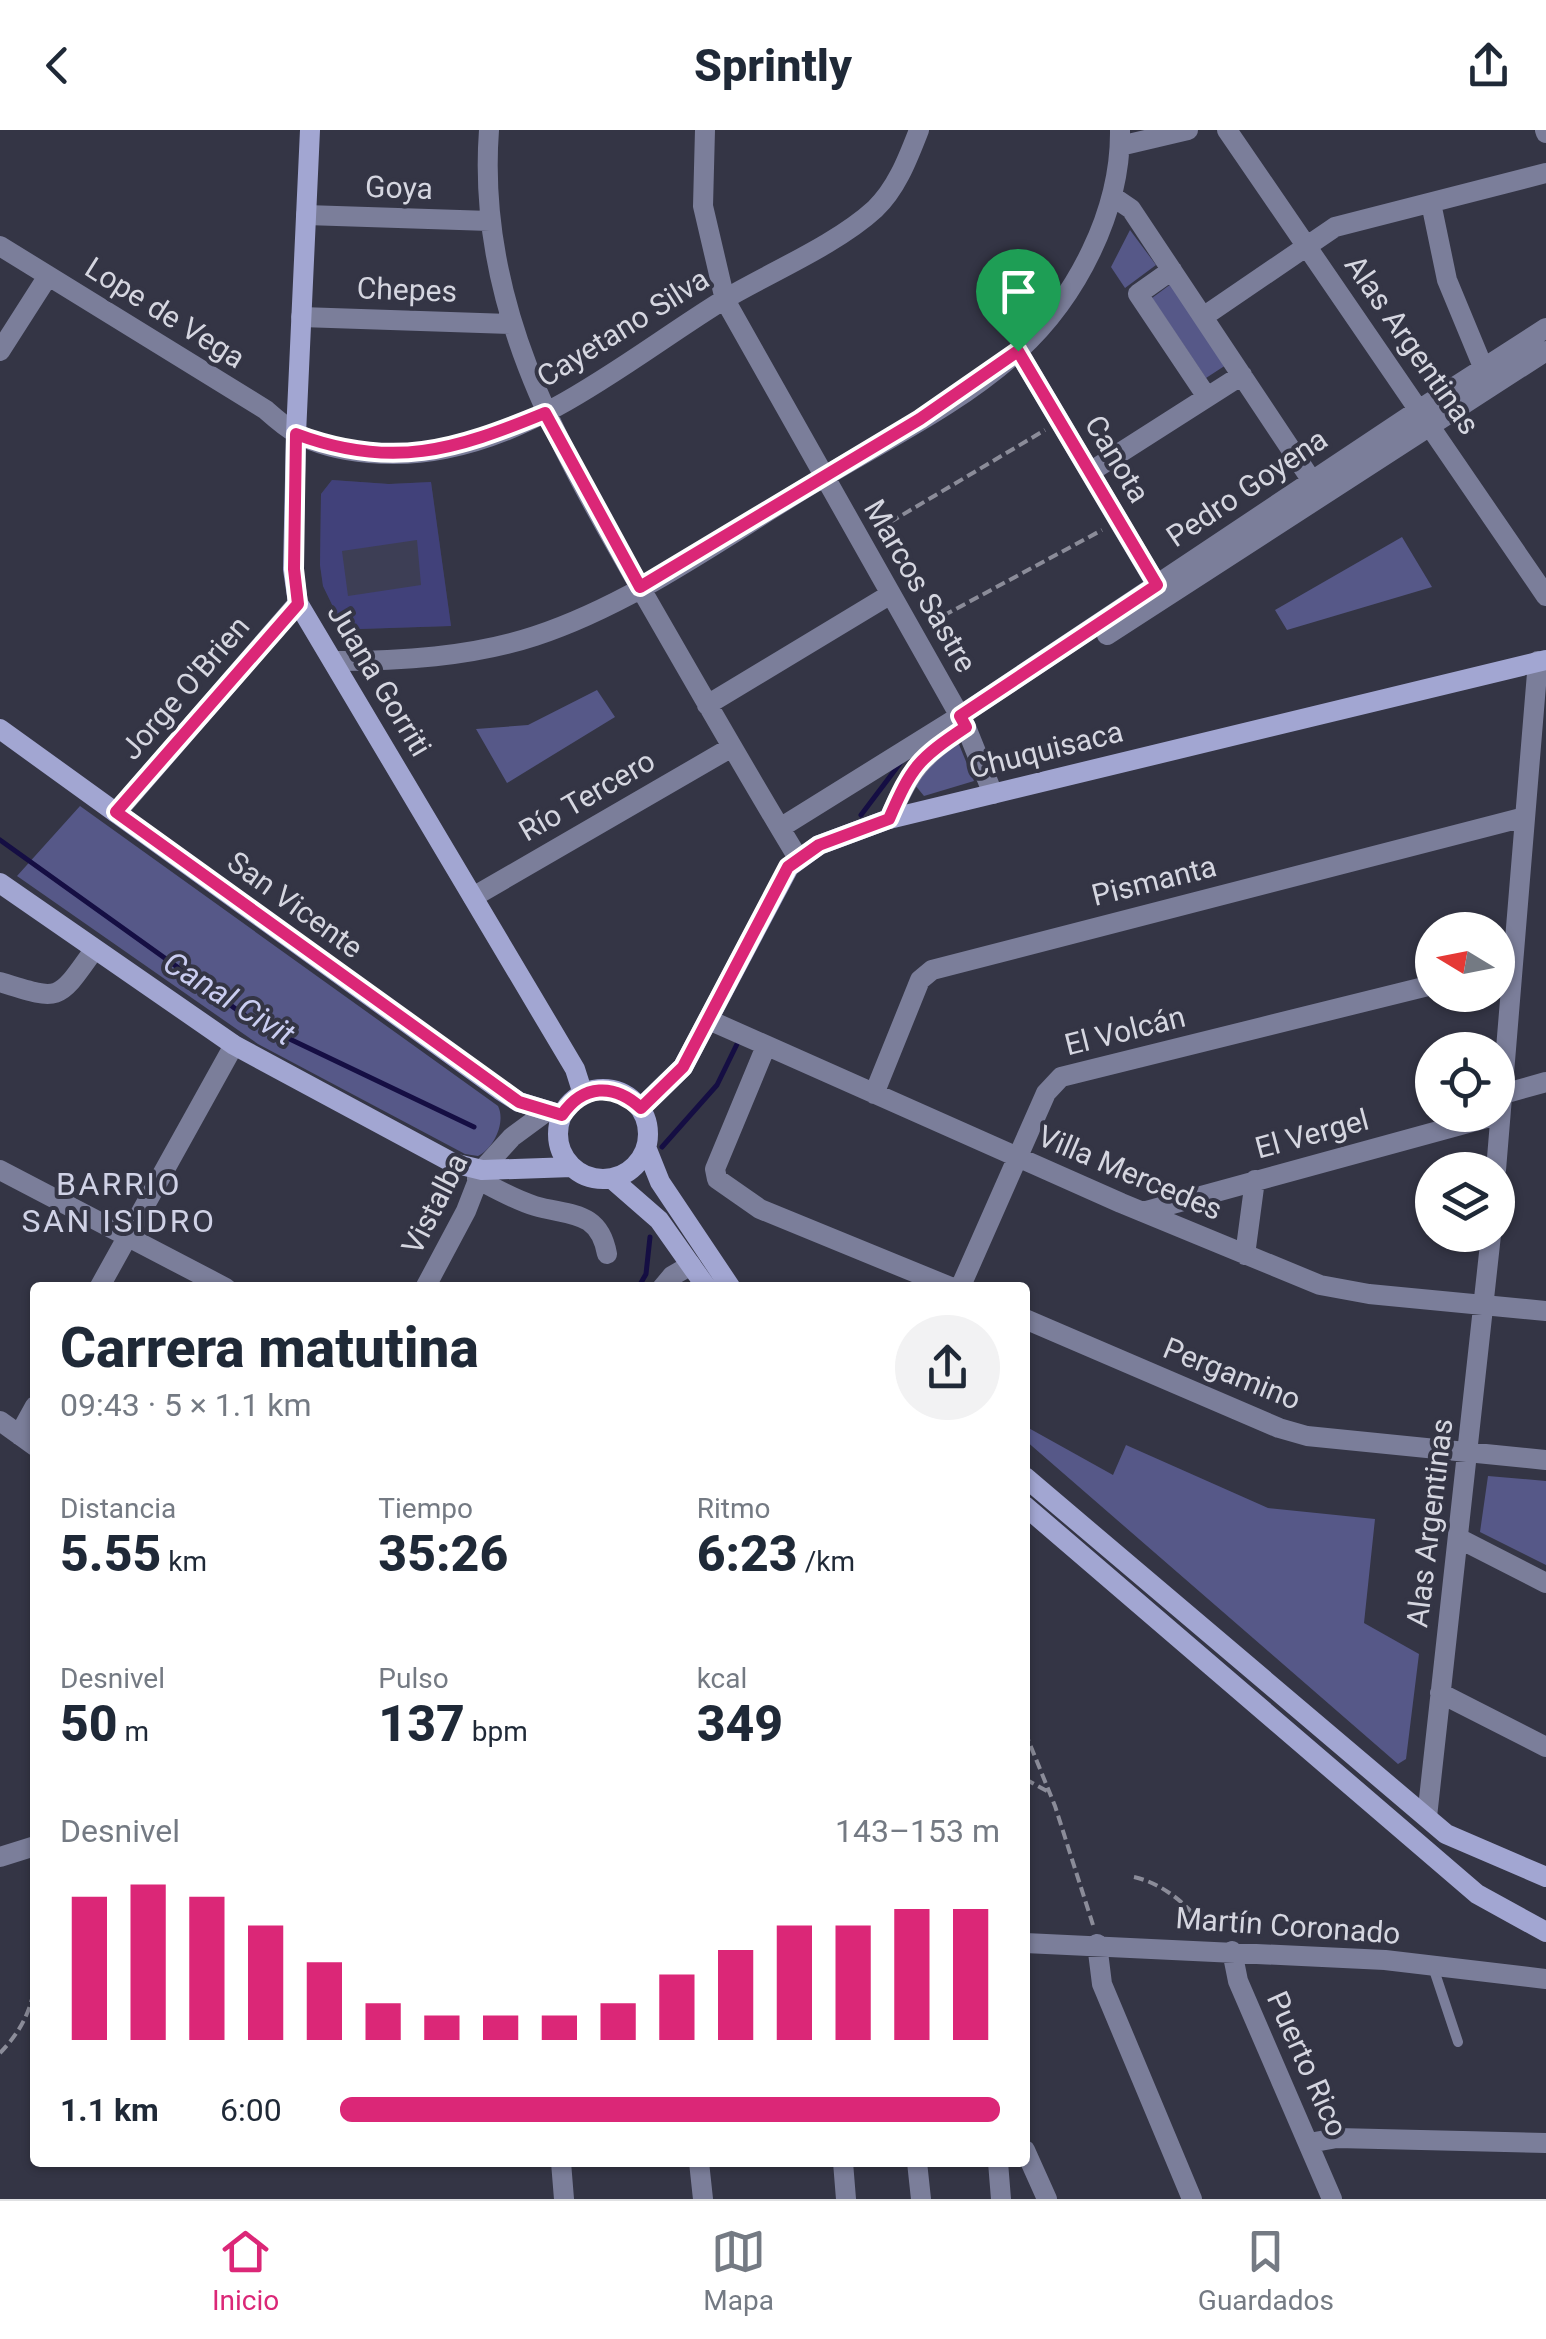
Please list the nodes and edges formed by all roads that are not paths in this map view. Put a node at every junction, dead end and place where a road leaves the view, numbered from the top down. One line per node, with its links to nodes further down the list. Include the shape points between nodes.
1 (310, 130): 11 (main road, Juana Gorriti)
2 (489, 130): 12 (street)
3 (704, 130): 17 (street, Marcos Sastre, via 703,206)
4 (919, 130): 17 (street, Cayetano Silva, via 894,184 869,214)
5 (1188, 130): 7 (street)
6 (1227, 130): 13 (street, Alas Argentinas)
7 (1120, 138): 9 (street)
8 (1546, 173): 10 (street)
9 (1112, 196): 15 (street, via 1132,209); 23 (street, via 1078,275)
10 (1431, 203): 13 (street, via 1334,227); 25 (street, via 1447,280)
11 (306, 215): 12 (street, Goya); 18 (main road, Juana Gorriti)
12 (490, 221): 20 (street)
13 (1306, 245): 19 (street); 29 (street, Alas Argentinas)
14 (0, 246): 16 (street, Lope de Vega)
15 (1172, 270): 19 (street); 27 (street, via 1138,294)
16 (48, 276): 22 (street); 30 (street, Lope de Vega)
17 (725, 300): 28 (street, Cayetano Silva); 32 (street, Marcos Sastre)
18 (302, 316): 20 (street, Chepes); 30 (main road, Juana Gorriti)
19 (1203, 317): 26 (street)
20 (511, 324): 28 (street)
21 (1546, 328): 25 (street, Pedro Goyena)
22 (0, 351)
23 (1018, 351): 31 (street, Canota); 32 (street)
24 (1546, 351): 29 (street, Pedro Goyena)
25 (1483, 367): 29 (street, Pedro Goyena)
26 (1242, 375): 27 (street); 33 (street)
27 (1207, 397): 31 (street)
28 (545, 413): 30 (street, Cayetano Silva, via 459,445 404,454 336,447); 34 (street)
29 (1425, 416): 33 (street, Pedro Goyena); 35 (street, Pedro Goyena); 37 (street, Alas Argentinas)
30 (296, 434): 38 (main road, Juana Gorriti)
31 (1090, 472): 35 (street, Canota)
32 (823, 477): 34 (street); 36 (street, Marcos Sastre)
33 (1312, 481): 35 (street, Pedro Goyena)
34 (640, 587): 40 (street, via 532,637 419,658); 41 (street)
35 (1160, 591): 42 (street, Pedro Goyena)
36 (891, 594): 41 (street); 42 (street, Marcos Sastre)
37 (1546, 596)
38 (298, 604): 40 (main road, Juana Gorriti); 46 (street, Jorge O'Brien)
39 (1542, 660): 45 (main road, Chuquisaca); 47 (street)
40 (333, 662): 52 (main road, Juana Gorriti)
41 (706, 705): 44 (street)
42 (963, 721): 45 (street, Marcos Sastre); 48 (street, Pedro Goyena, via 908,775); 49 (street, Pedro Goyena)
43 (0, 729): 46 (main road, San Vicente)
44 (732, 748): 49 (street); 52 (street, Río Tercero)
45 (993, 794): 48 (main road, Chuquisaca)
46 (116, 812): 65 (main road, San Vicente, via 500,1090)
47 (1526, 817): 53 (street); 62 (street, Pismanta, via 932,970 920,980)
48 (889, 819): 50 (main road, Chuquisaca)
49 (780, 828): 50 (street)
50 (798, 858): 57 (main road, Chuquisaca, via 776,885)
51 (0, 883): 54 (main road)
52 (474, 897): 61 (main road, Juana Gorriti, via 576,1069)
53 (1513, 912)
54 (94, 950): 55 (street, via 57,994); 59 (main road)
55 (0, 982)
56 (1415, 989): 68 (street, El Volcán, via 1061,1077 1046,1093)
57 (709, 1020): 58 (street, Villa Mercedes); 64 (main road, Chuquisaca, via 683,1067)
58 (748, 1038): 62 (street, Villa Mercedes); 86 (street, via 717,1179 760,1209)
59 (234, 1045): 71 (main road); 75 (street)
60 (1546, 1082): 63 (street, El Vergel)
61 (582, 1094): 64 (main road, via 612,1090); 65 (main road)
62 (874, 1094): 68 (street, Villa Mercedes)
63 (1515, 1100)
64 (641, 1108): 67 (main road)
65 (554, 1114): 69 (main road, via 558,1142); 71 (street, Vistalba, via 512,1137)
66 (1420, 1132): 73 (street, El Vergel)
67 (646, 1147): 72 (main road, via 633,1168); 85 (main road, via 666,1192)
68 (1017, 1157): 74 (street, Villa Mercedes); 87 (street, El Volcán)
69 (572, 1167): 71 (main road); 72 (main road, via 590,1178)
70 (0, 1170): 75 (street)
71 (480, 1174): 77 (street, via 536,1206 586,1218); 82 (street, Vistalba)
72 (612, 1179): 79 (main road, via 650,1210)
73 (1255, 1180): 74 (street, El Vergel); 78 (street)
74 (1143, 1212): 78 (street, Villa Mercedes)
75 (126, 1236): 80 (street); 81 (street)
76 (1490, 1252): 88 (street, Alas Argentinas)
77 (607, 1254)
78 (1244, 1255): 88 (street, Villa Mercedes, via 1340,1290)
79 (690, 1265): 83 (street); 84 (main road)
80 (102, 1282)
81 (214, 1282)
82 (428, 1282)
83 (667, 1282)
84 (703, 1282)
85 (727, 1282)
86 (941, 1282)
87 (959, 1282)
88 (1485, 1307): 89 (street, Villa Mercedes); 93 (street, Alas Argentinas)
89 (1543, 1310)
90 (1030, 1320): 93 (street, Pergamino, via 1279,1428)
91 (0, 1421): 92 (street)
92 (27, 1441)
93 (1468, 1453): 94 (street, Pergamino); 97 (street, Alas Argentinas)
94 (1546, 1460)
95 (1030, 1481): 101 (main road)
96 (1030, 1510): 105 (main road, via 1478,1894)
97 (1458, 1538): 98 (street); 99 (street, Alas Argentinas)
98 (1546, 1583)
99 (1440, 1693): 100 (street); 101 (street, Alas Argentinas)
100 (1546, 1748)
101 (1427, 1817): 104 (main road, via 1466,1845)
102 (30, 1848): 103 (street)
103 (0, 1857)
104 (1546, 1877)
105 (1546, 1932)
106 (1030, 1943): 107 (street, Martín Coronado)
107 (1097, 1944): 108 (street, Martín Coronado); 126 (street, via 1102,1984)
108 (1224, 1951): 109 (street, Martín Coronado); 112 (street, Puerto Rico)
109 (1433, 1967): 110 (street, Martín Coronado); 111 (lane)
110 (1546, 1979)
111 (1458, 2042)
112 (1309, 2142): 113 (street); 127 (street, Puerto Rico)
113 (1546, 2143)
114 (1030, 2161): 125 (street)
115 (561, 2167): 120 (street)
116 (701, 2167): 121 (street)
117 (843, 2167): 122 (street)
118 (918, 2167): 123 (street)
119 (999, 2167): 124 (street)
120 (564, 2199)
121 (704, 2199)
122 (846, 2199)
123 (921, 2199)
124 (1002, 2199)
125 (1047, 2199)
126 (1192, 2199)
127 (1332, 2199)

